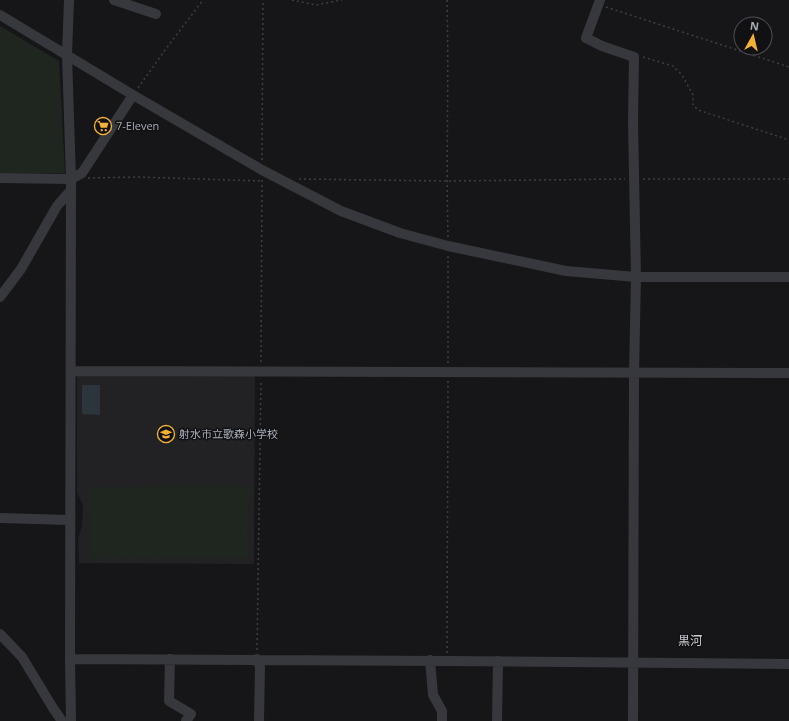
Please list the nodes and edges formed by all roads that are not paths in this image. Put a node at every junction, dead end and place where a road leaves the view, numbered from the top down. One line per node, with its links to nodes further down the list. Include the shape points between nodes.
1 (69, 0): 6 (street)
2 (114, 0): 4 (street)
3 (599, 2): 11 (street, via 586,38 634,57 632,122)
4 (156, 14)
5 (0, 15): 6 (street)
6 (67, 55): 7 (street); 9 (street)
7 (133, 95): 9 (street, via 82,173); 11 (street, via 262,170 341,211 400,233 566,271)
8 (0, 178): 9 (street)
9 (71, 179): 10 (street)
10 (71, 190): 13 (street, via 57,206 21,269); 14 (street)
11 (636, 277): 12 (street); 16 (street)
12 (789, 277)
13 (0, 297)
14 (71, 371): 16 (street); 18 (street)
15 (789, 372): 16 (street)
16 (634, 373): 25 (street)
17 (0, 518): 18 (street)
18 (70, 520): 20 (street)
19 (2, 639): 27 (street, via 22,657)
20 (70, 659): 21 (street); 28 (street)
21 (170, 659): 22 (street); 29 (street, via 169,702 191,714)
22 (257, 659): 23 (street); 30 (street, via 260,667)
23 (430, 660): 24 (street); 31 (street, via 432,695 442,711)
24 (498, 661): 25 (street); 32 (street)
25 (633, 662): 26 (street); 33 (street)
26 (789, 664)
27 (62, 721)
28 (71, 721)
29 (186, 721)
30 (259, 721)
31 (442, 721)
32 (497, 721)
33 (633, 721)

